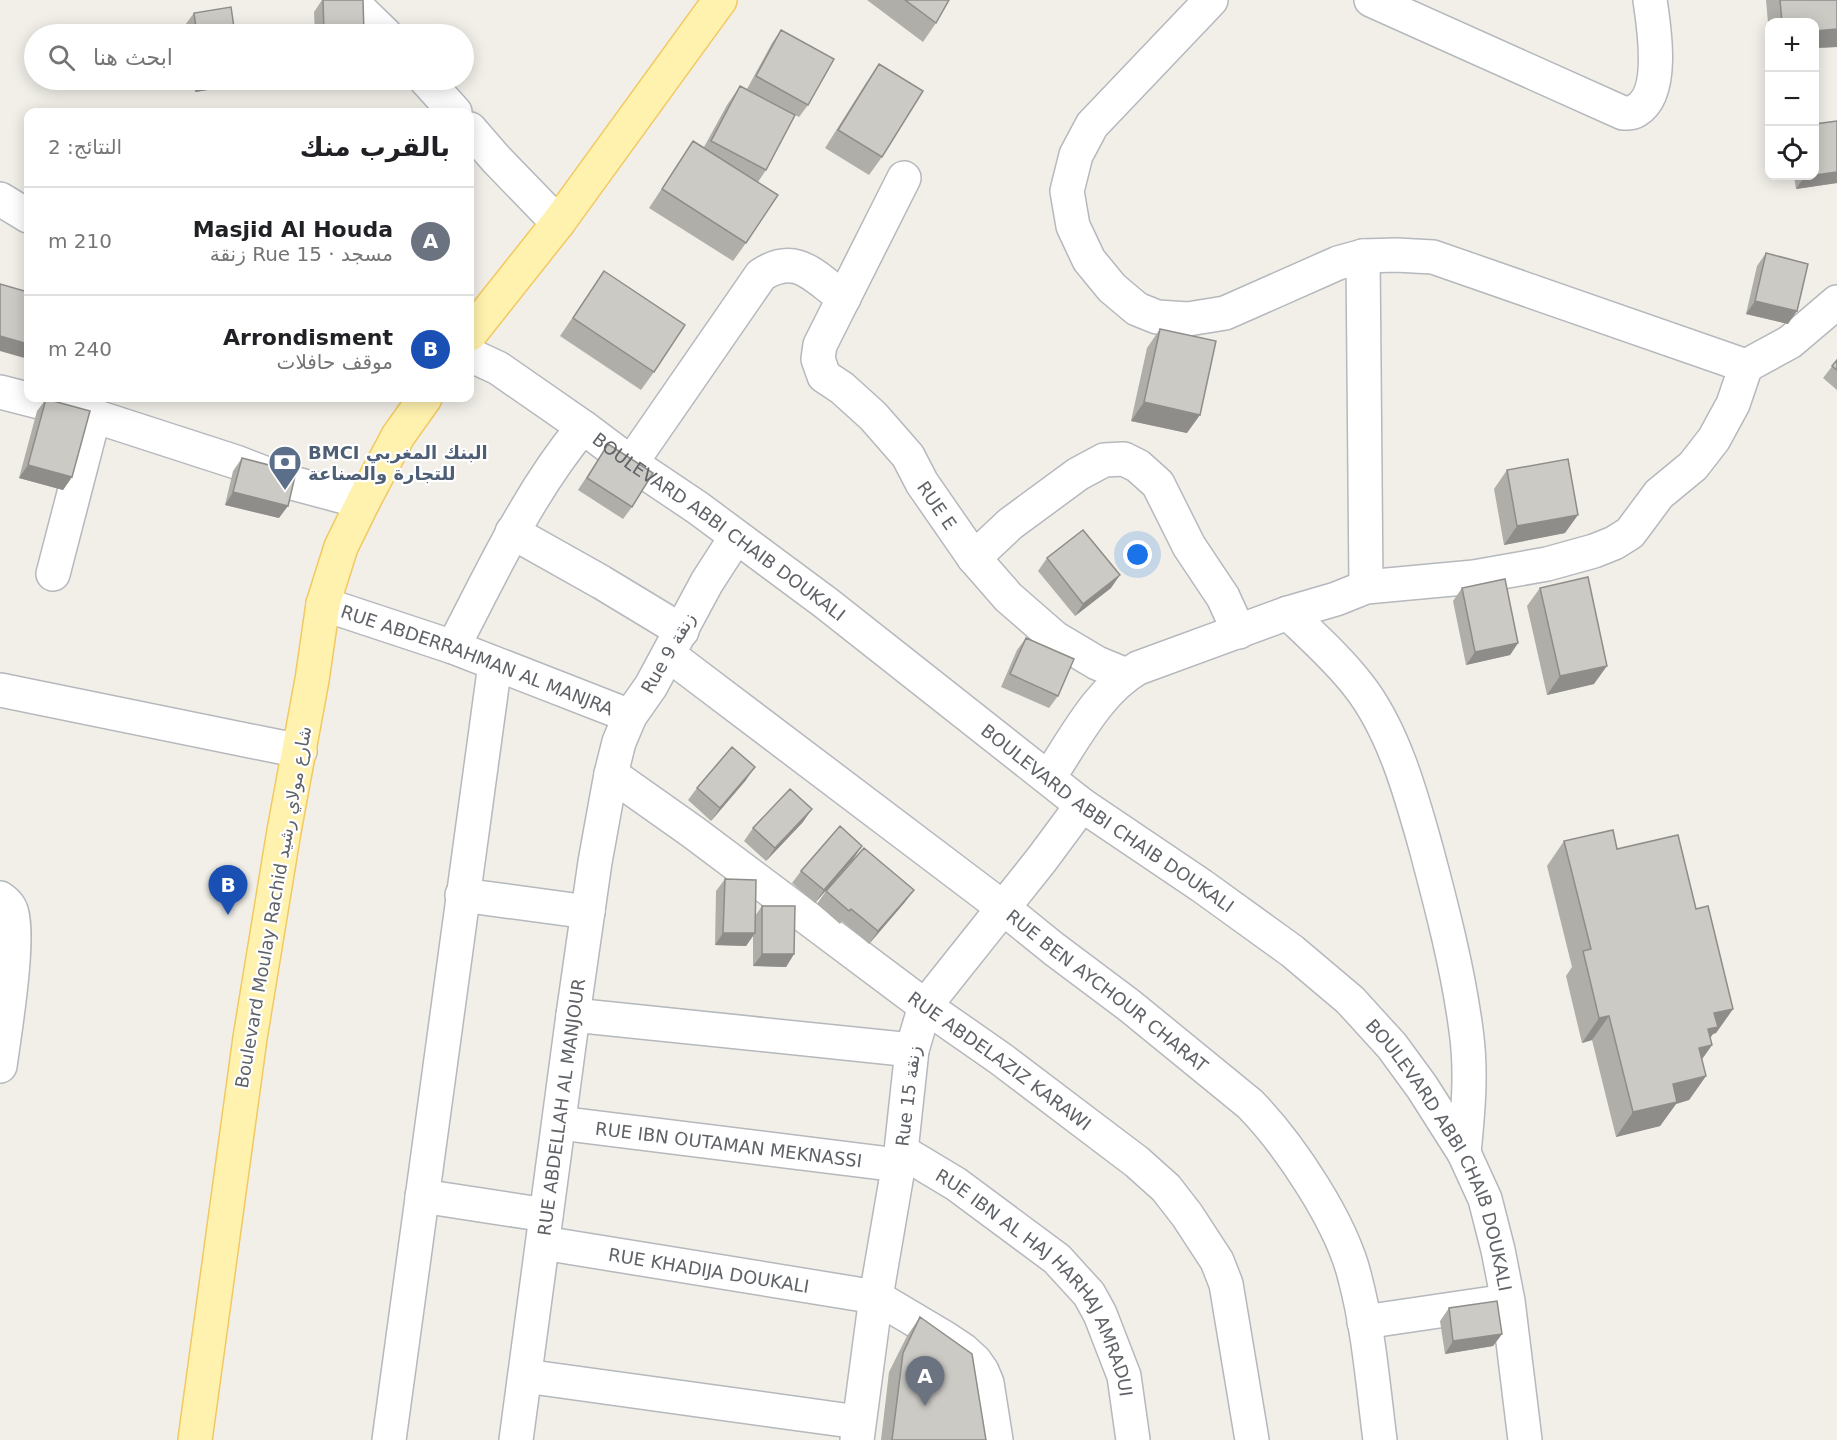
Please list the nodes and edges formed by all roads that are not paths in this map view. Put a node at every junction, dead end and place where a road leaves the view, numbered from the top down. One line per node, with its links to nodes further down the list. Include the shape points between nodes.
1 (350, 0): 6 (street)
2 (720, 0): 14 (main road)
3 (1211, 0): 15 (street, via 1092,125 1076,154 1067,191 1073,226 1089,260 1112,288 1137,309 1157,317 1188,319 1225,313 1338,263)
4 (1371, 0): 5 (street, via 1623,113 1638,110 1650,92 1656,44)
5 (1650, 0)
6 (375, 24)
7 (435, 90): 8 (street)
8 (451, 108)
9 (474, 139): 10 (street)
10 (483, 162): 14 (street)
11 (904, 178): 16 (street, RUE E)
12 (0, 199): 13 (street)
13 (24, 214)
14 (558, 223): 18 (main road)
15 (1363, 256): 20 (street, via 1433,257); 33 (street)
16 (843, 298): 27 (street, via 805,269 783,265 761,275); 31 (street, RUE E, via 820,345 820,369 873,416 908,456)
17 (1837, 302): 20 (street, via 1790,342)
18 (474, 329)
19 (474, 357): 26 (street, BOULEVARD ABBI CHAIB DOUKALI, via 498,368)
20 (1746, 366): 33 (street, via 1734,404 1714,439 1693,466 1659,494 1630,533 1614,543 1547,564 1474,578)
21 (0, 392): 22 (street)
22 (24, 398)
23 (39, 402): 25 (street)
24 (422, 402): 28 (main road, Boulevard Moulay Rachid شارع مولاي رشيد, via 398,436)
25 (94, 416): 28 (street, via 285,481); 32 (street)
26 (583, 427): 27 (street, BOULEVARD ABBI CHAIB DOUKALI); 29 (street, via 550,468)
27 (631, 463): 30 (street, BOULEVARD ABBI CHAIB DOUKALI)
28 (363, 502): 34 (main road, Boulevard Moulay Rachid شارع مولاي رشيد, via 341,547)
29 (512, 532): 37 (street, RUE BEN AYCHOUR CHARAT, via 601,582); 38 (street)
30 (736, 537): 37 (street, Rue 9 زنقة, via 707,582); 45 (street, BOULEVARD ABBI CHAIB DOUKALI)
31 (974, 558): 36 (street, via 1010,524 1078,474 1104,460 1124,459 1158,484); 40 (street, RUE E, via 1008,597 1055,638 1096,663)
32 (53, 574)
33 (1366, 587): 35 (street)
34 (323, 604): 38 (street, RUE ABDERRAHMAN AL MANJRA); 43 (main road, Boulevard Moulay Rachid شارع مولاي رشيد)
35 (1288, 613): 36 (street); 56 (street, via 1359,685 1388,737 1411,797 1448,931 1467,1032 1470,1090)
36 (1239, 632): 40 (street)
37 (676, 643): 42 (street, Rue 9 زنقة); 49 (street, RUE BEN AYCHOUR CHARAT)
38 (453, 647): 39 (street, RUE ABDERRAHMAN AL MANJRA)
39 (495, 664): 42 (street, RUE ABDERRAHMAN AL MANJRA); 47 (street)
40 (1126, 675): 45 (street, via 1096,708)
41 (0, 690): 43 (street)
42 (630, 716): 44 (street, Rue 9 زنقة)
43 (300, 751): 65 (main road, Boulevard Moulay Rachid شارع مولاي رشيد, via 250,1038)
44 (611, 774): 50 (street, RUE ABDELLAH AL MANJOUR); 51 (street, RUE ABDELAZIZ KARAWI)
45 (1049, 777): 46 (street, BOULEVARD ABBI CHAIB DOUKALI)
46 (1082, 804): 49 (street, Rue 15 زنقة); 56 (street, BOULEVARD ABBI CHAIB DOUKALI, via 1283,944 1350,1000 1410,1070)
47 (462, 895): 50 (street); 58 (street)
48 (0, 898): 54 (street, via 11,909 14,926)
49 (1002, 907): 51 (street, Rue 15 زنقة); 62 (street, RUE BEN AYCHOUR CHARAT, via 1263,1117 1316,1193 1345,1246)
50 (588, 912): 52 (street, RUE ABDELLAH AL MANJOUR)
51 (925, 1006): 53 (street, Rue 15 زنقة); 70 (street, RUE ABDELAZIZ KARAWI, via 1137,1162 1166,1188 1187,1215 1217,1261 1226,1284)
52 (573, 1015): 53 (street); 55 (street, RUE ABDELLAH AL MANJOUR)
53 (912, 1050): 57 (street, Rue 15 زنقة)
54 (0, 1066)
55 (559, 1123): 57 (street, RUE IBN OUTAMAN MEKNASSI); 59 (street, RUE ABDELLAH AL MANJOUR)
56 (1464, 1153): 61 (street, BOULEVARD ABBI CHAIB DOUKALI, via 1485,1199)
57 (899, 1158): 60 (street, Rue 15 زنقة); 69 (street, RUE IBN AL HAJ HARHAJ AMRADUI, via 956,1184 1057,1259 1089,1294 1124,1376)
58 (422, 1196): 59 (street, RUE KHADIJA DOUKALI); 66 (street)
59 (544, 1229): 60 (street, RUE KHADIJA DOUKALI); 63 (street, RUE ABDELLAH AL MANJOUR)
60 (876, 1297): 64 (street, Rue 15 زنقة); 68 (street, via 945,1338 975,1361 987,1383)
61 (1508, 1301): 62 (street); 72 (street, BOULEVARD ABBI CHAIB DOUKALI)
62 (1364, 1322): 71 (street, RUE BEN AYCHOUR CHARAT)
63 (525, 1376): 64 (street); 67 (street, RUE ABDELLAH AL MANJOUR)
64 (858, 1431)
65 (195, 1440)
66 (389, 1440)
67 (516, 1440)
68 (996, 1440)
69 (1133, 1440)
70 (1252, 1440)
71 (1380, 1440)
72 (1525, 1440)

